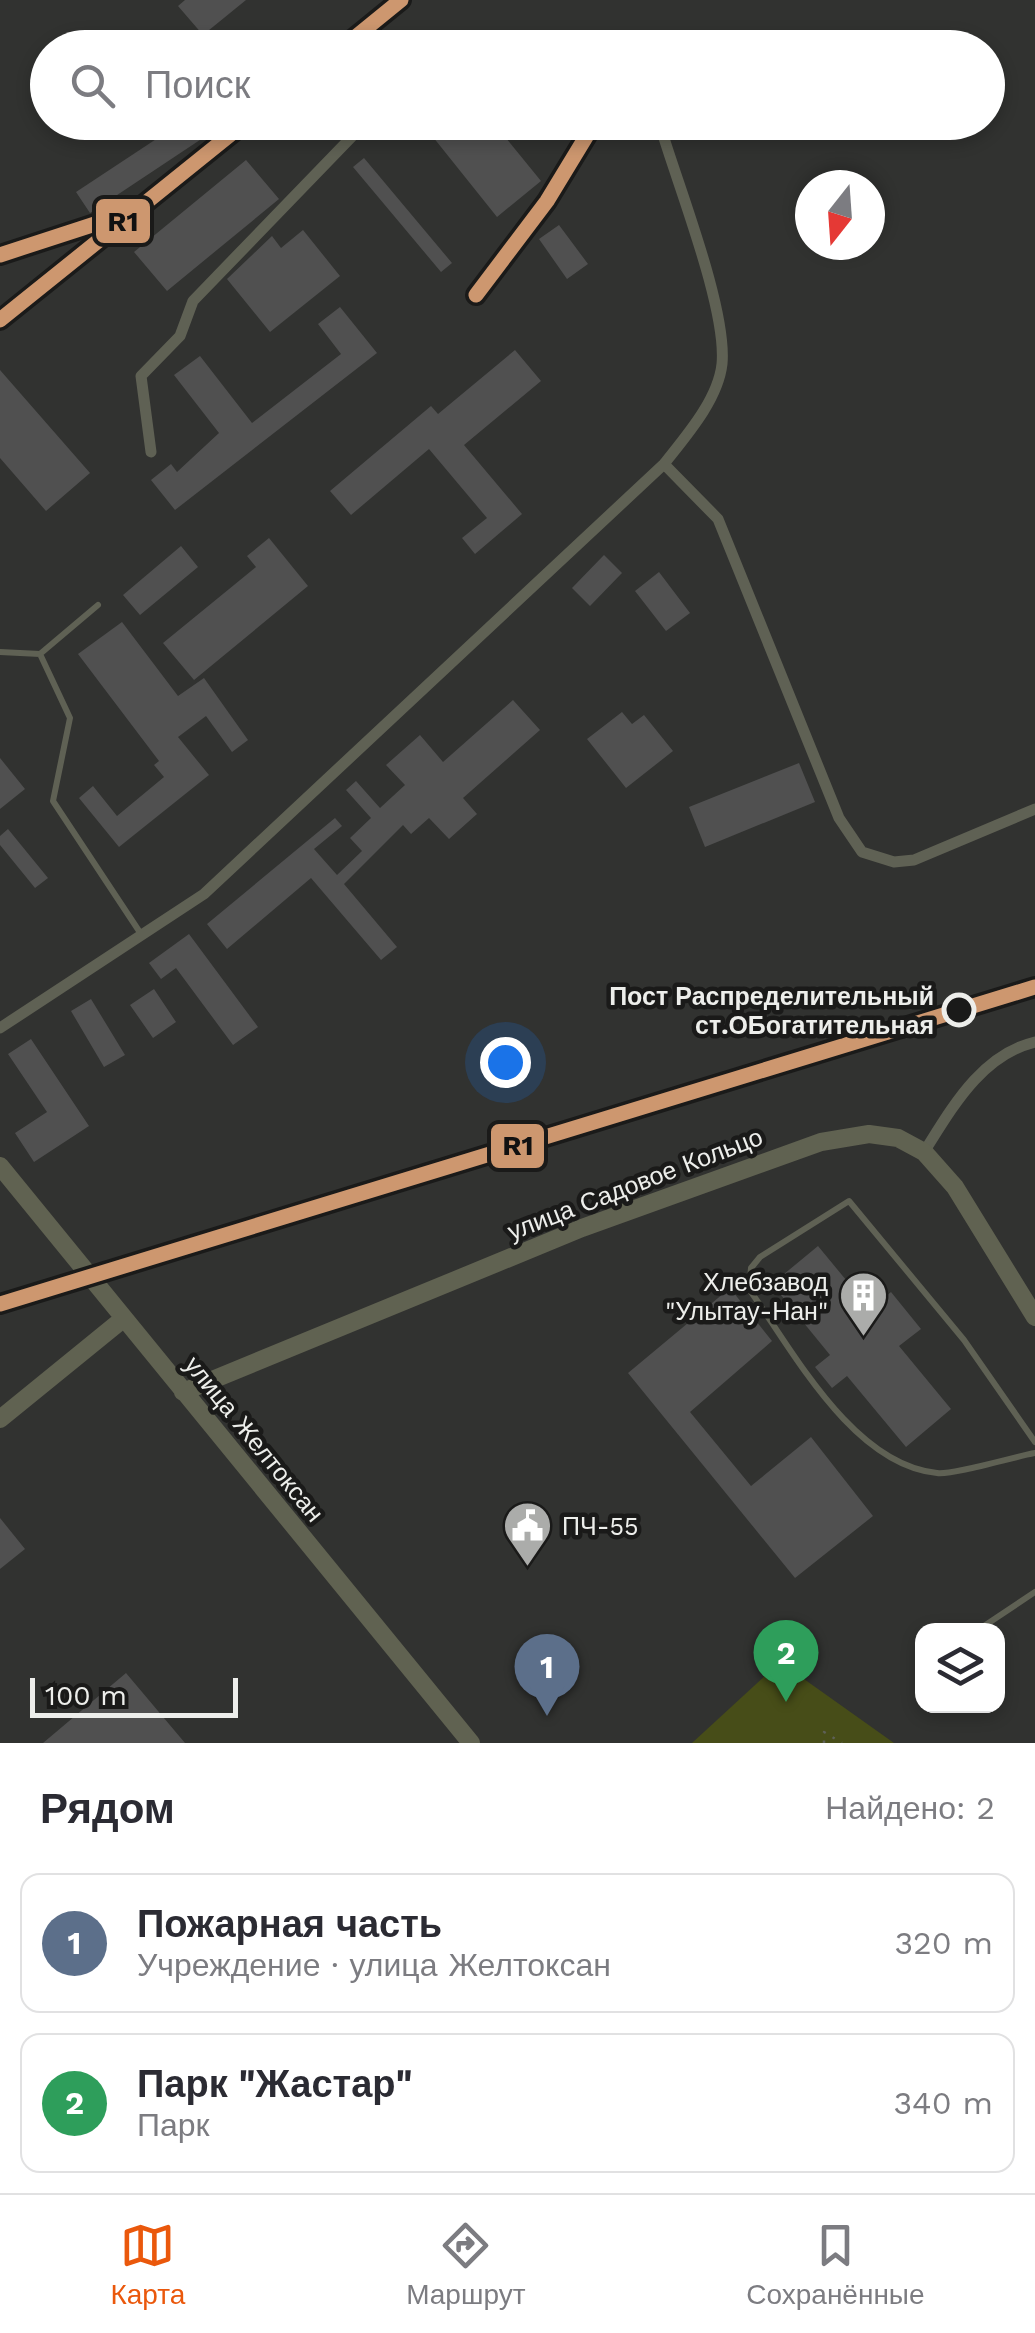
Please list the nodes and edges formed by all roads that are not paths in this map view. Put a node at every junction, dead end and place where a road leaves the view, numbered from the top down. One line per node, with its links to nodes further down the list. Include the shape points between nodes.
1 (349, 140): 3 (street, via 193,301 180,336 141,376)
2 (665, 140): 4 (street, via 713,295 722,364 698,421)
3 (151, 452)
4 (664, 464): 8 (street, via 718,519 840,818 862,852 894,862 914,860); 9 (street, via 204,894)
5 (98, 605): 7 (lane)
6 (0, 652): 7 (lane)
7 (40, 654): 9 (lane, via 70,718 53,801)
8 (1035, 808)
9 (142, 935): 10 (street)
10 (0, 1028)
11 (1035, 1042): 12 (street, via 1019,1045 966,1085)
12 (924, 1152): 14 (street, улица Садовое Кольцо, via 955,1188); 16 (street, улица Садовое Кольцо, via 898,1138 868,1134 821,1142 582,1228)
13 (0, 1166): 15 (street, улица Желтоксан)
14 (1035, 1317)
15 (123, 1319): 16 (street, улица Желтоксан); 17 (street)
16 (184, 1392): 22 (street, улица Желтоксан)
17 (0, 1419)
18 (1035, 1442): 19 (lane, via 964,1340 849,1201 750,1268 749,1289 836,1411 875,1448 940,1474)
19 (1035, 1452)
20 (1035, 1592): 21 (lane)
21 (988, 1623)
22 (471, 1743)

